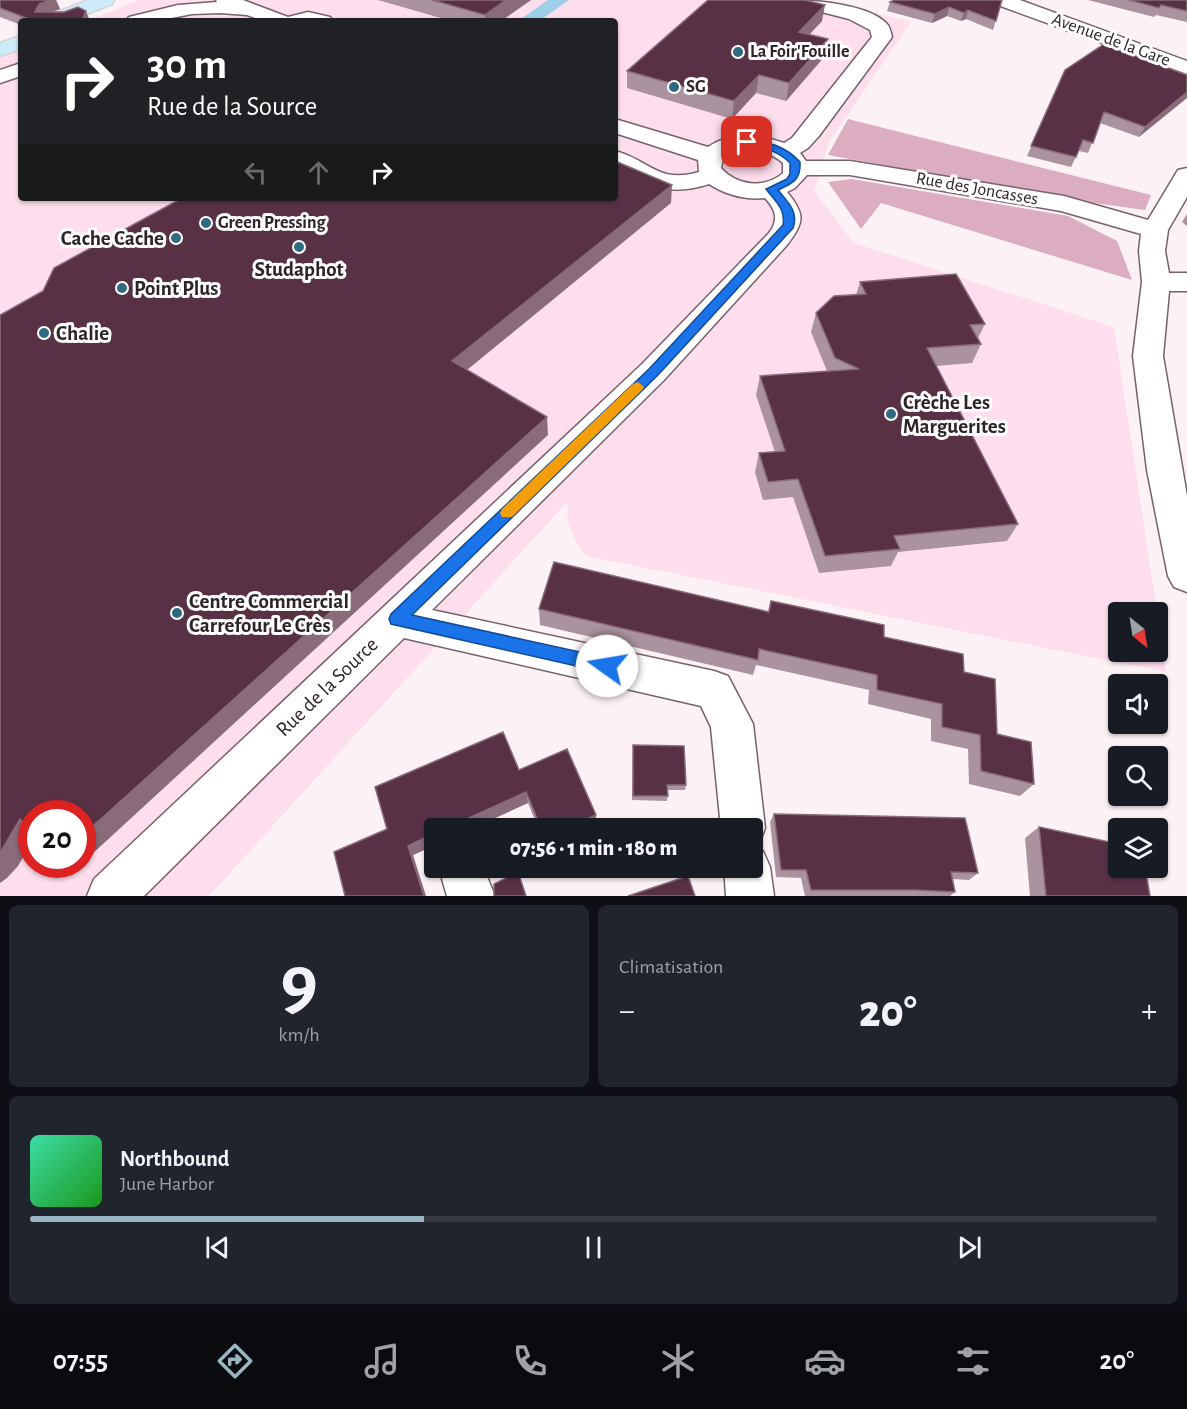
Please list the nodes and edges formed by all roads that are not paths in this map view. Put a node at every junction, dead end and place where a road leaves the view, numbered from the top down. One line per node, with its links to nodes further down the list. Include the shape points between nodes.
1 (105, 0): 8 (main road)
2 (123, 0): 9 (main road)
3 (183, 0): 10 (street)
4 (225, 0): 7 (street)
5 (797, 0): 25 (street, via 866,18 879,27 882,37 800,143)
6 (1002, 0): 19 (street, Avenue de la Gare)
7 (249, 9): 11 (street, via 200,6); 12 (street)
8 (60, 18)
9 (79, 18)
10 (143, 18)
11 (145, 18)
12 (274, 18)
13 (308, 18): 14 (street)
14 (326, 18)
15 (18, 34): 16 (main road)
16 (0, 42)
17 (18, 43): 18 (main road)
18 (0, 50)
19 (1187, 68)
20 (18, 70): 21 (street)
21 (0, 77)
22 (618, 127): 24 (street)
23 (618, 160): 24 (street, via 665,184 688,183)
24 (712, 165): 25 (street, Rue des Joncasses, via 721,182 745,190); 25 (street, via 725,146 747,142 774,146)
25 (784, 170): 27 (street, Rue des Joncasses, via 850,168 1064,204); 30 (street, Rue de la Source, via 790,217 789,226 778,239 653,372)
26 (1187, 175): 27 (street)
27 (1155, 230): 28 (street, via 1152,251)
28 (1172, 282): 29 (street, via 1148,356 1164,470)
29 (1187, 576)
30 (397, 619): 31 (street, via 714,690 732,724); 33 (street, Rue de la Source)
31 (742, 818)
32 (748, 878): 34 (street)
33 (111, 896)
34 (750, 896)

